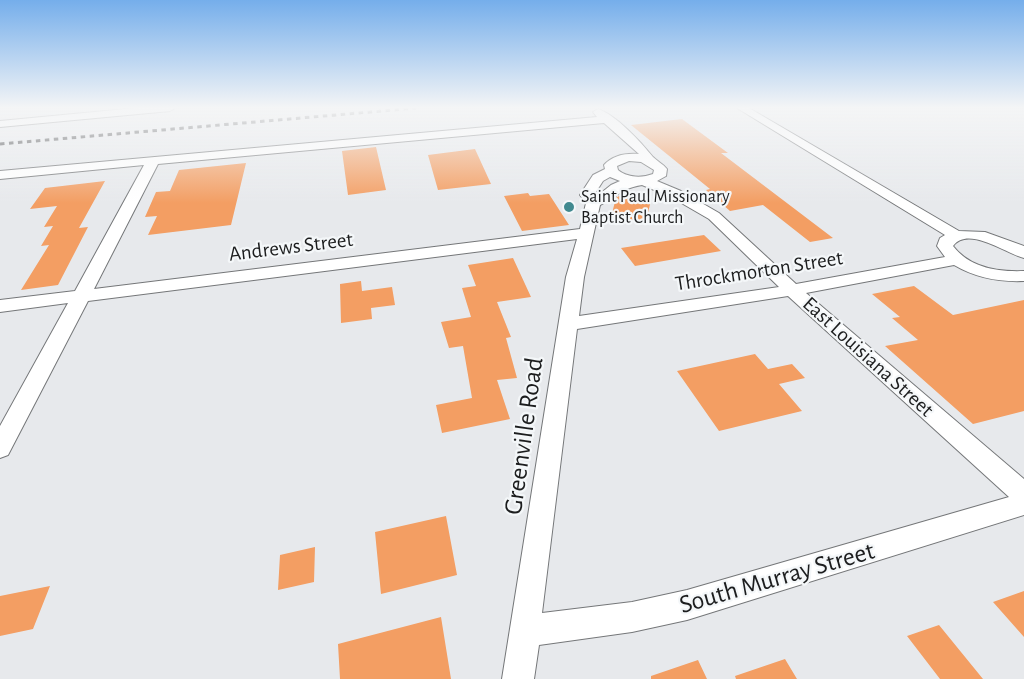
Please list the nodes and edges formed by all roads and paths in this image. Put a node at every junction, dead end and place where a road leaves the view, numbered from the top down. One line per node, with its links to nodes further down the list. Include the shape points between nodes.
1 (383, 140): 5 (street)
2 (622, 140): 7 (street)
3 (629, 140): 6 (street)
4 (795, 140): 14 (street)
5 (153, 161): 9 (street); 19 (street)
6 (649, 161): 7 (street, via 636,158); 8 (street, East Louisiana Street, via 659,166)
7 (614, 166): 10 (street, East Louisiana Street, via 620,177); 11 (street, Greenville Road, via 598,178 587,195)
8 (661, 172): 10 (street, via 655,178); 12 (street, East Louisiana Street, via 710,205)
9 (0, 175)
10 (638, 180): 11 (street, via 619,186); 12 (street, East Louisiana Street, via 676,194)
11 (592, 203): 13 (street, Greenville Road)
12 (714, 216): 18 (street, East Louisiana Street)
13 (587, 233): 19 (street, Andrews Street); 21 (street, Greenville Road, via 575,277)
14 (957, 236): 15 (street, via 985,237); 16 (street, via 946,241 945,246)
15 (1022, 251)
16 (956, 260): 17 (street, via 983,272); 18 (street, Throckmorton Street)
17 (1022, 277)
18 (792, 290): 21 (street, Throckmorton Street); 23 (street, East Louisiana Street)
19 (80, 296): 20 (street, Andrews Street); 22 (street)
20 (0, 306)
21 (569, 324): 25 (street, Greenville Road)
22 (0, 448)
23 (1024, 495)
24 (1024, 504): 25 (street, South Murray Street, via 687,605 632,617)
25 (525, 631): 26 (street, Greenville Road)
26 (518, 679)

